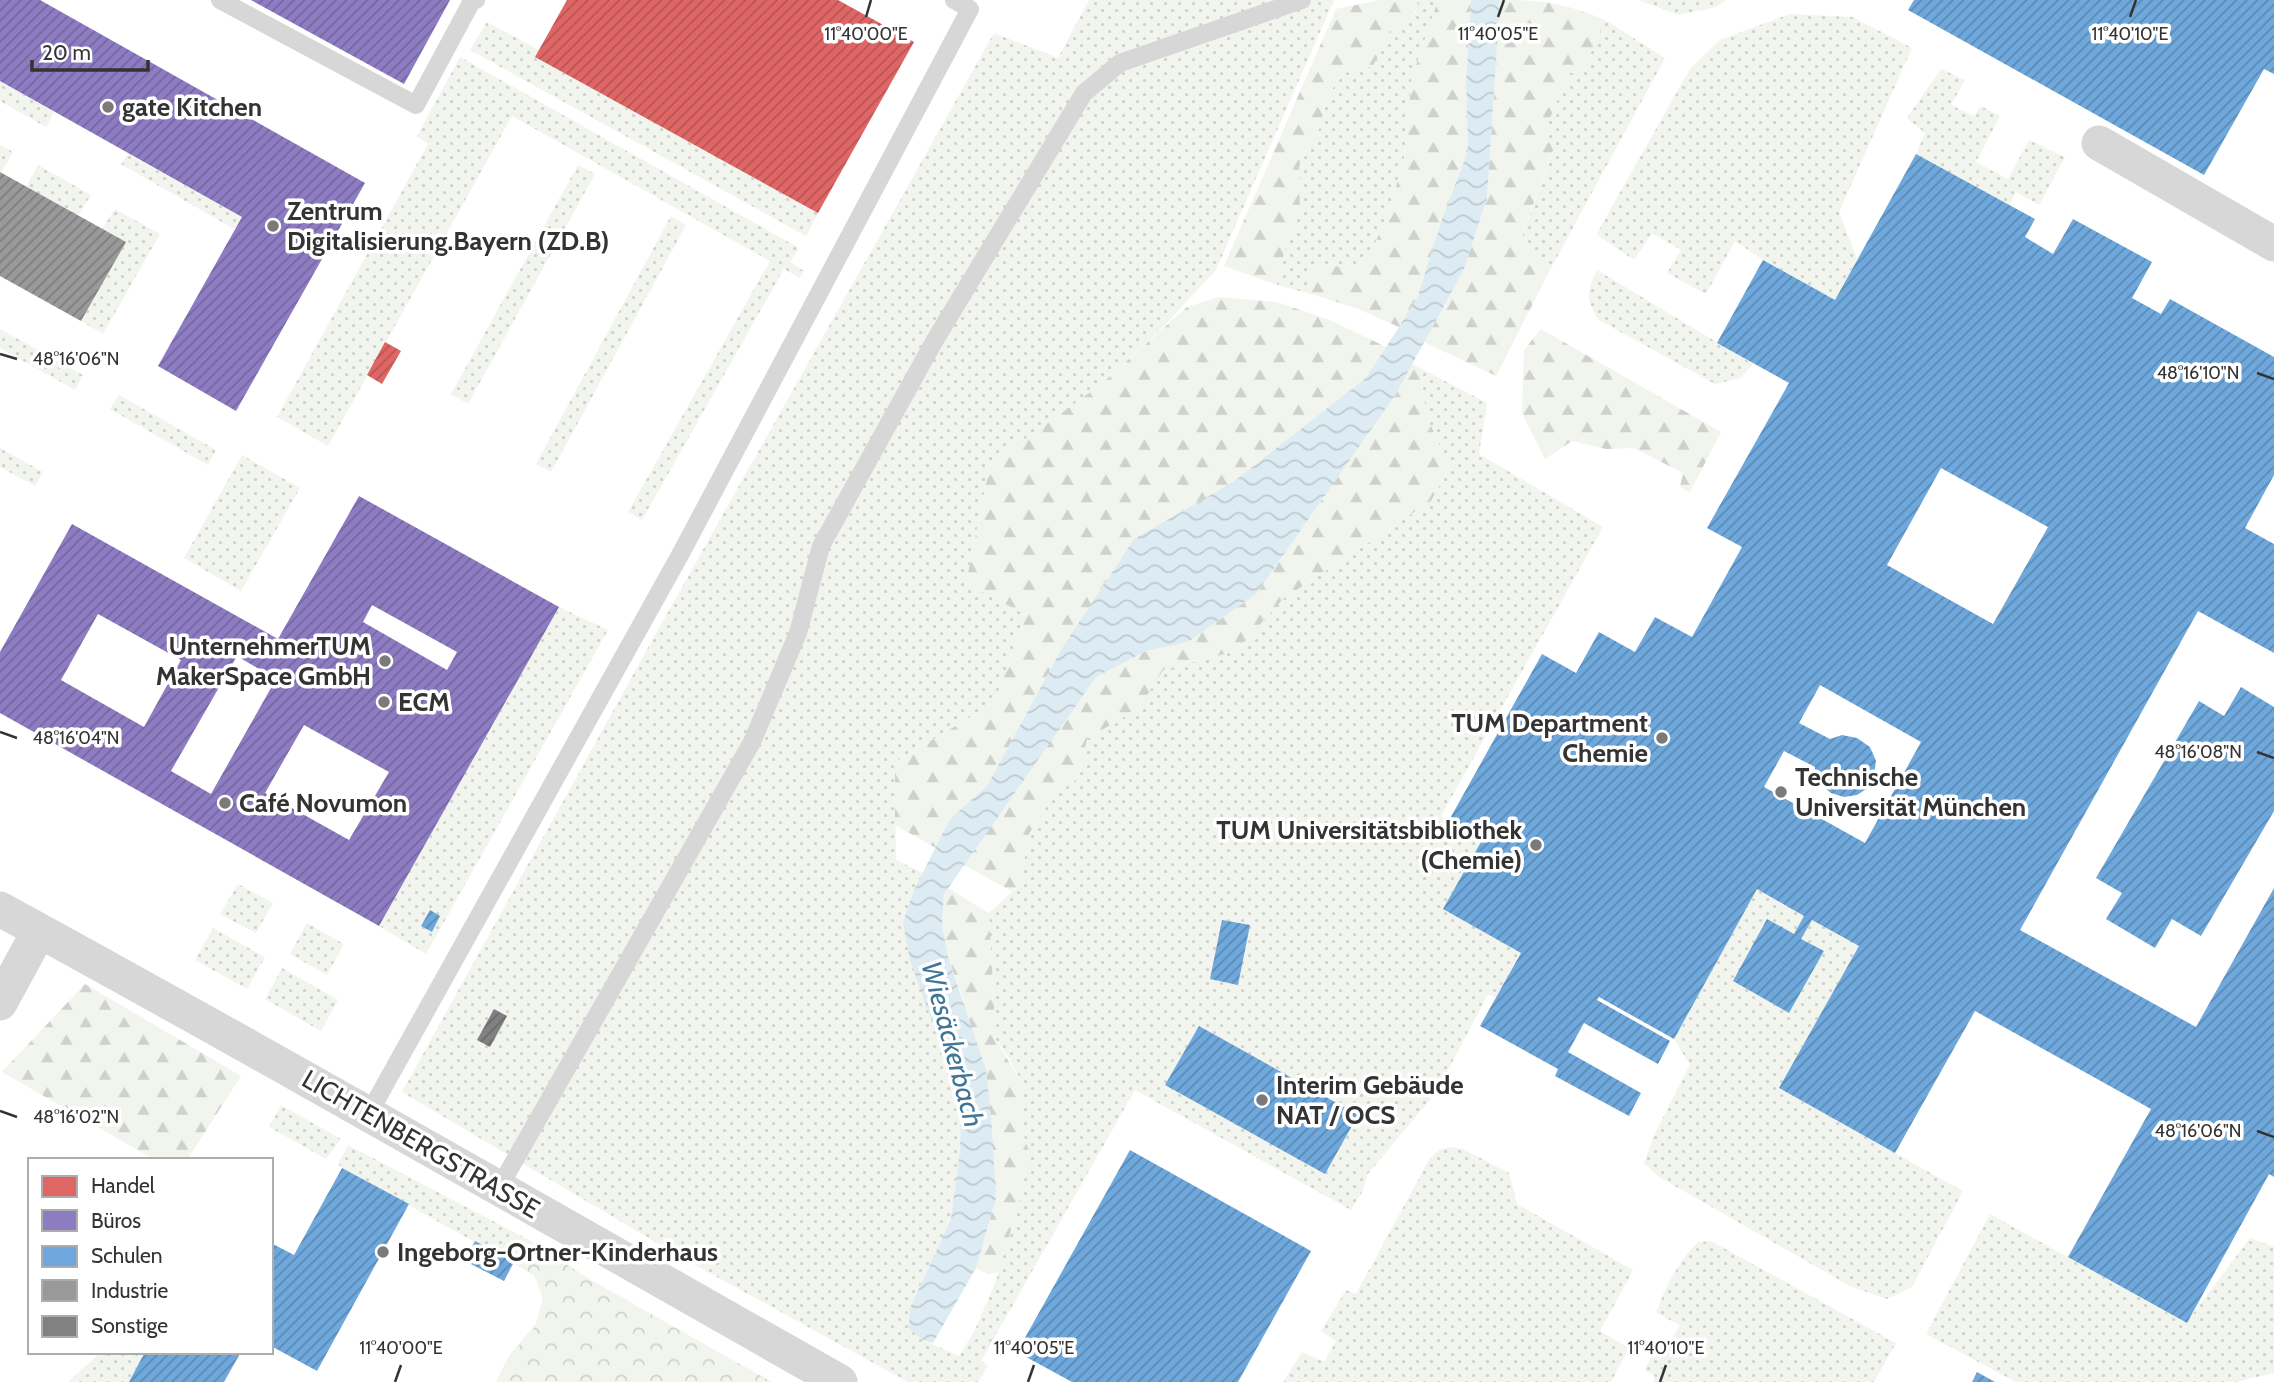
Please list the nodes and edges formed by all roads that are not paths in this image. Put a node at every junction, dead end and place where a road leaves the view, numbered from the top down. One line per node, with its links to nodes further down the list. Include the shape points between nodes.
1 (220, 0): 2 (lane, via 416,105)
2 (476, 0)
3 (954, 0): 10 (lane, via 970,9 680,555)
4 (1302, 0): 11 (lane, via 1120,63 1084,93 936,340 821,546 798,633 752,741)
5 (2099, 144): 6 (street)
6 (2274, 244)
7 (0, 909): 8 (street, LICHTENBERGSTRASSE)
8 (39, 931): 9 (street); 10 (street, LICHTENBERGSTRASSE)
9 (0, 1003)
10 (368, 1115): 11 (street, LICHTENBERGSTRASSE)
11 (499, 1188): 12 (street, LICHTENBERGSTRASSE)
12 (840, 1382)

